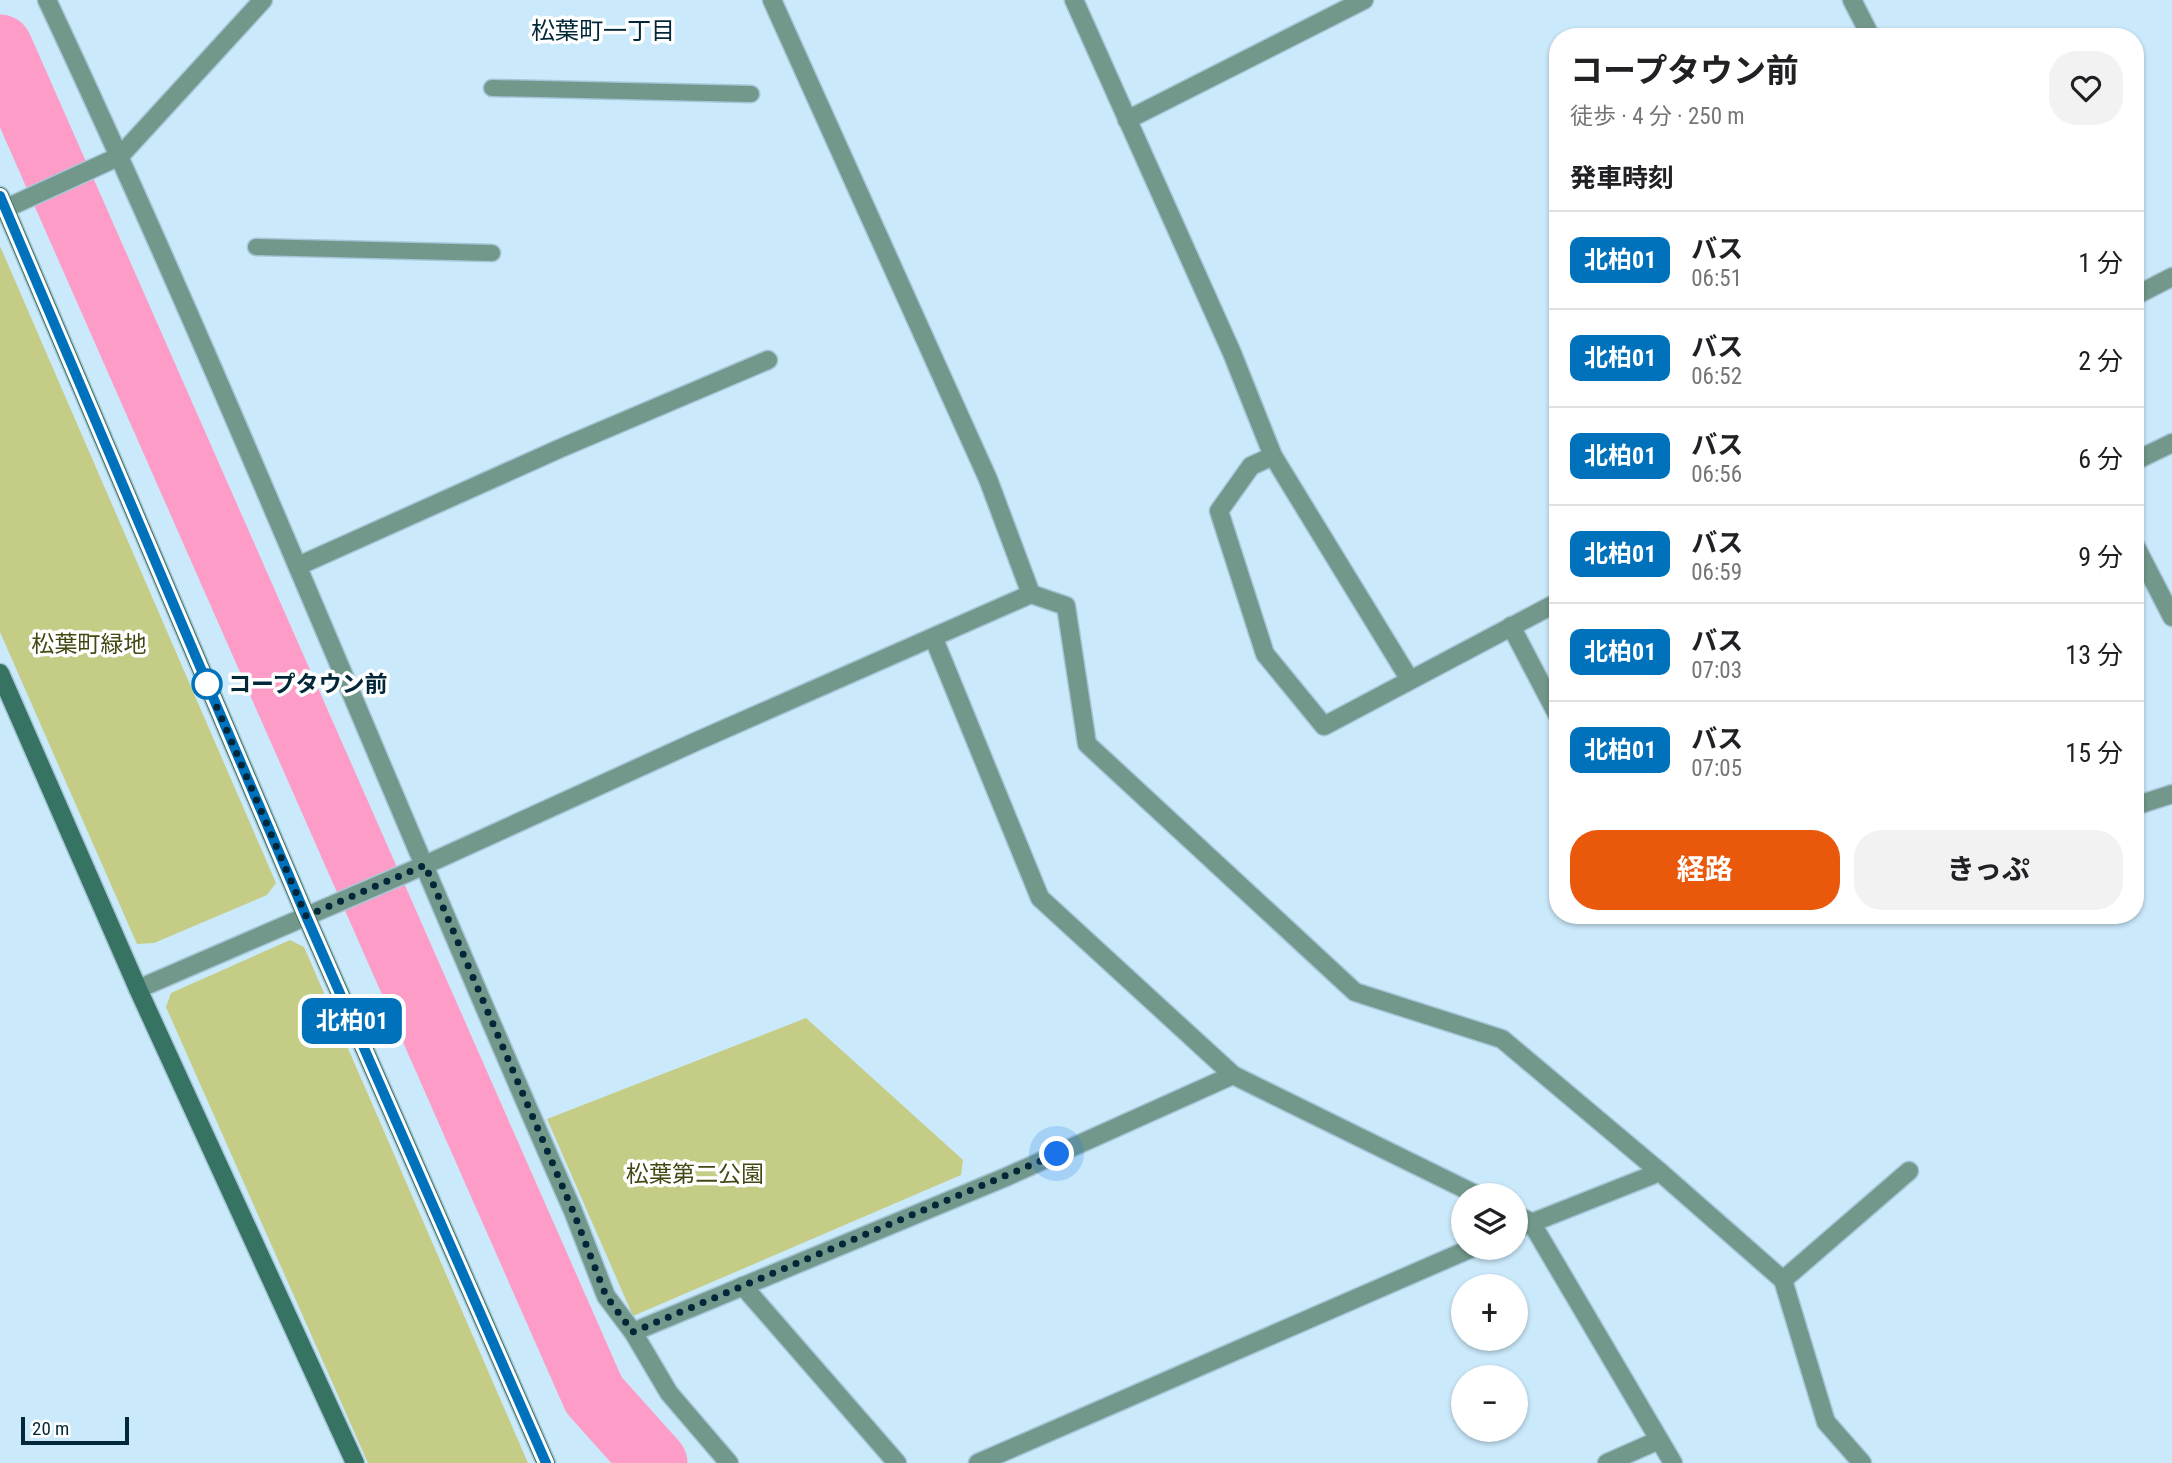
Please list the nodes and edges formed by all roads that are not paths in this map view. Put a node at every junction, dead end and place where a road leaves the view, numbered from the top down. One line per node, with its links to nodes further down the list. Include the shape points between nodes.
1 (47, 0): 11 (street)
2 (263, 0): 11 (street)
3 (772, 0): 23 (street, via 988,480)
4 (1074, 0): 10 (street)
5 (1364, 0): 10 (street)
6 (1852, 0): 7 (street)
7 (1866, 28)
8 (492, 88): 9 (lane)
9 (751, 94)
10 (1127, 120): 19 (street)
11 (120, 156): 12 (street); 22 (street)
12 (2, 205): 34 (street)
13 (256, 247): 14 (lane)
14 (492, 253)
15 (2172, 277): 16 (street)
16 (2144, 291)
17 (768, 360): 22 (street)
18 (2172, 443): 20 (street)
19 (1273, 456): 29 (street); 29 (street, via 1251,466 1219,511 1265,654 1324,726)
20 (2144, 457)
21 (2144, 562): 25 (street)
22 (298, 566): 33 (street)
23 (1031, 594): 27 (street); 38 (street, via 1066,606 1087,744 1355,992 1502,1039)
24 (1549, 606): 26 (street)
25 (2171, 612)
26 (1511, 626): 29 (street); 30 (street)
27 (934, 639): 33 (street); 36 (street, via 1041,898)
28 (0, 673): 35 (street)
29 (1410, 680)
30 (1549, 699)
31 (2172, 794): 32 (street)
32 (2144, 803)
33 (425, 865): 34 (street); 45 (street, via 606,1296)
34 (306, 916): 35 (street); 48 (street)
35 (138, 989): 47 (street)
36 (1233, 1075): 39 (street); 44 (street, via 1006,1177)
37 (1909, 1171): 43 (street)
38 (1660, 1172): 40 (street); 43 (street)
39 (1452, 1183)
40 (1528, 1219)
41 (1528, 1233): 46 (street)
42 (1451, 1257): 51 (street)
43 (1783, 1280): 54 (street, via 1826,1422)
44 (743, 1286): 45 (street); 50 (street)
45 (633, 1332): 49 (street, via 669,1393)
46 (1659, 1440): 52 (street); 53 (street)
47 (355, 1463)
48 (546, 1463)
49 (729, 1463)
50 (897, 1463)
51 (978, 1463)
52 (1607, 1463)
53 (1673, 1463)
54 (1862, 1463)

